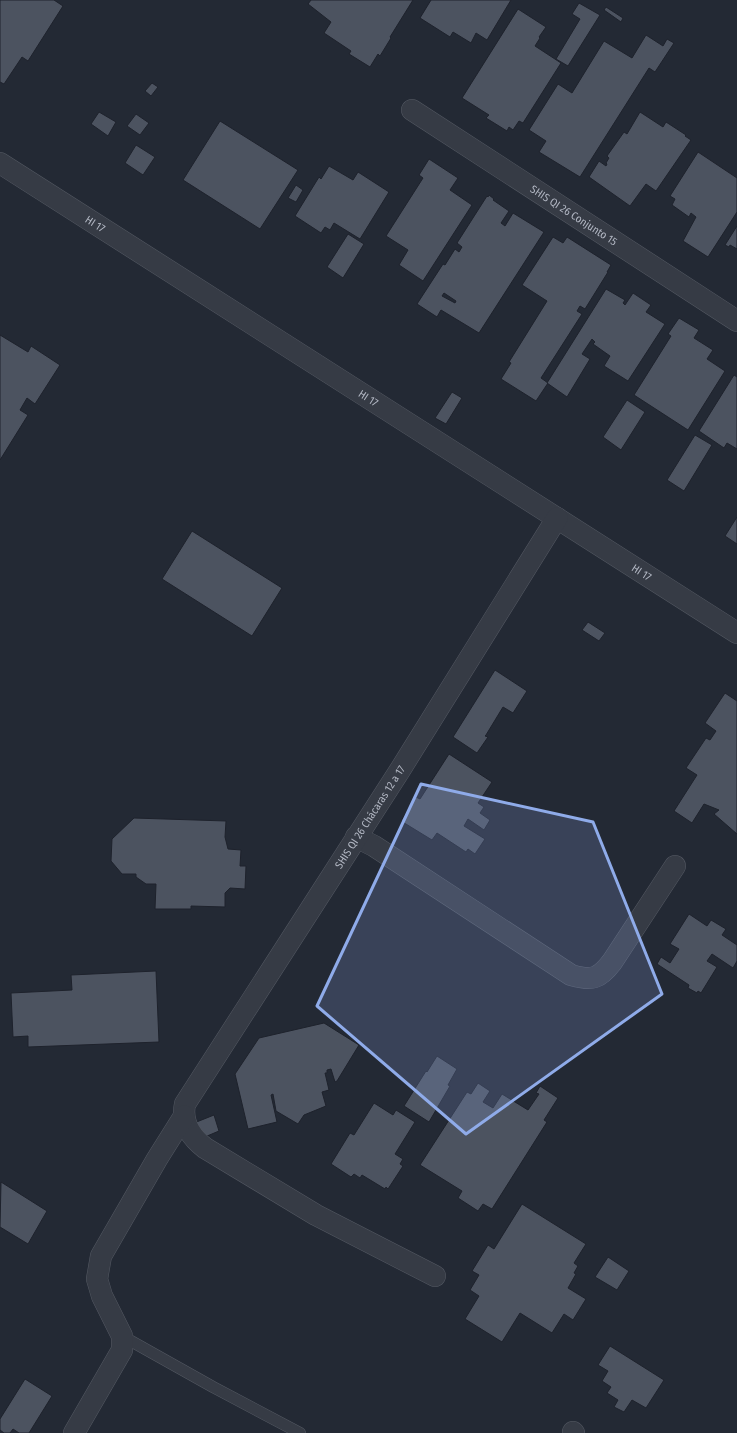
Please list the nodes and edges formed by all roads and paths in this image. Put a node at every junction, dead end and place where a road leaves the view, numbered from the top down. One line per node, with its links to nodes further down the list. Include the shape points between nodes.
1 (412, 110): 3 (street, SHIS QI 26 Conjunto 15)
2 (0, 163): 4 (street, HI 17)
3 (737, 320)
4 (557, 518): 5 (street, HI 17); 6 (street, SHIS QI 26 Chácaras 12 a 17)
5 (737, 633)
6 (356, 837): 7 (street, via 571,975 584,978 603,973 612,962); 8 (street, SHIS QI 26 Chácaras 12 a 17, via 185,1104)
7 (675, 866)
8 (184, 1116): 9 (street, via 194,1139 205,1148 316,1215); 10 (street, SHIS QI 26 Chácaras 12 a 17, via 100,1256 97,1279 102,1296)
9 (435, 1276)
10 (122, 1336): 11 (street, via 122,1350); 12 (lane)
11 (74, 1433)
12 (300, 1433)

